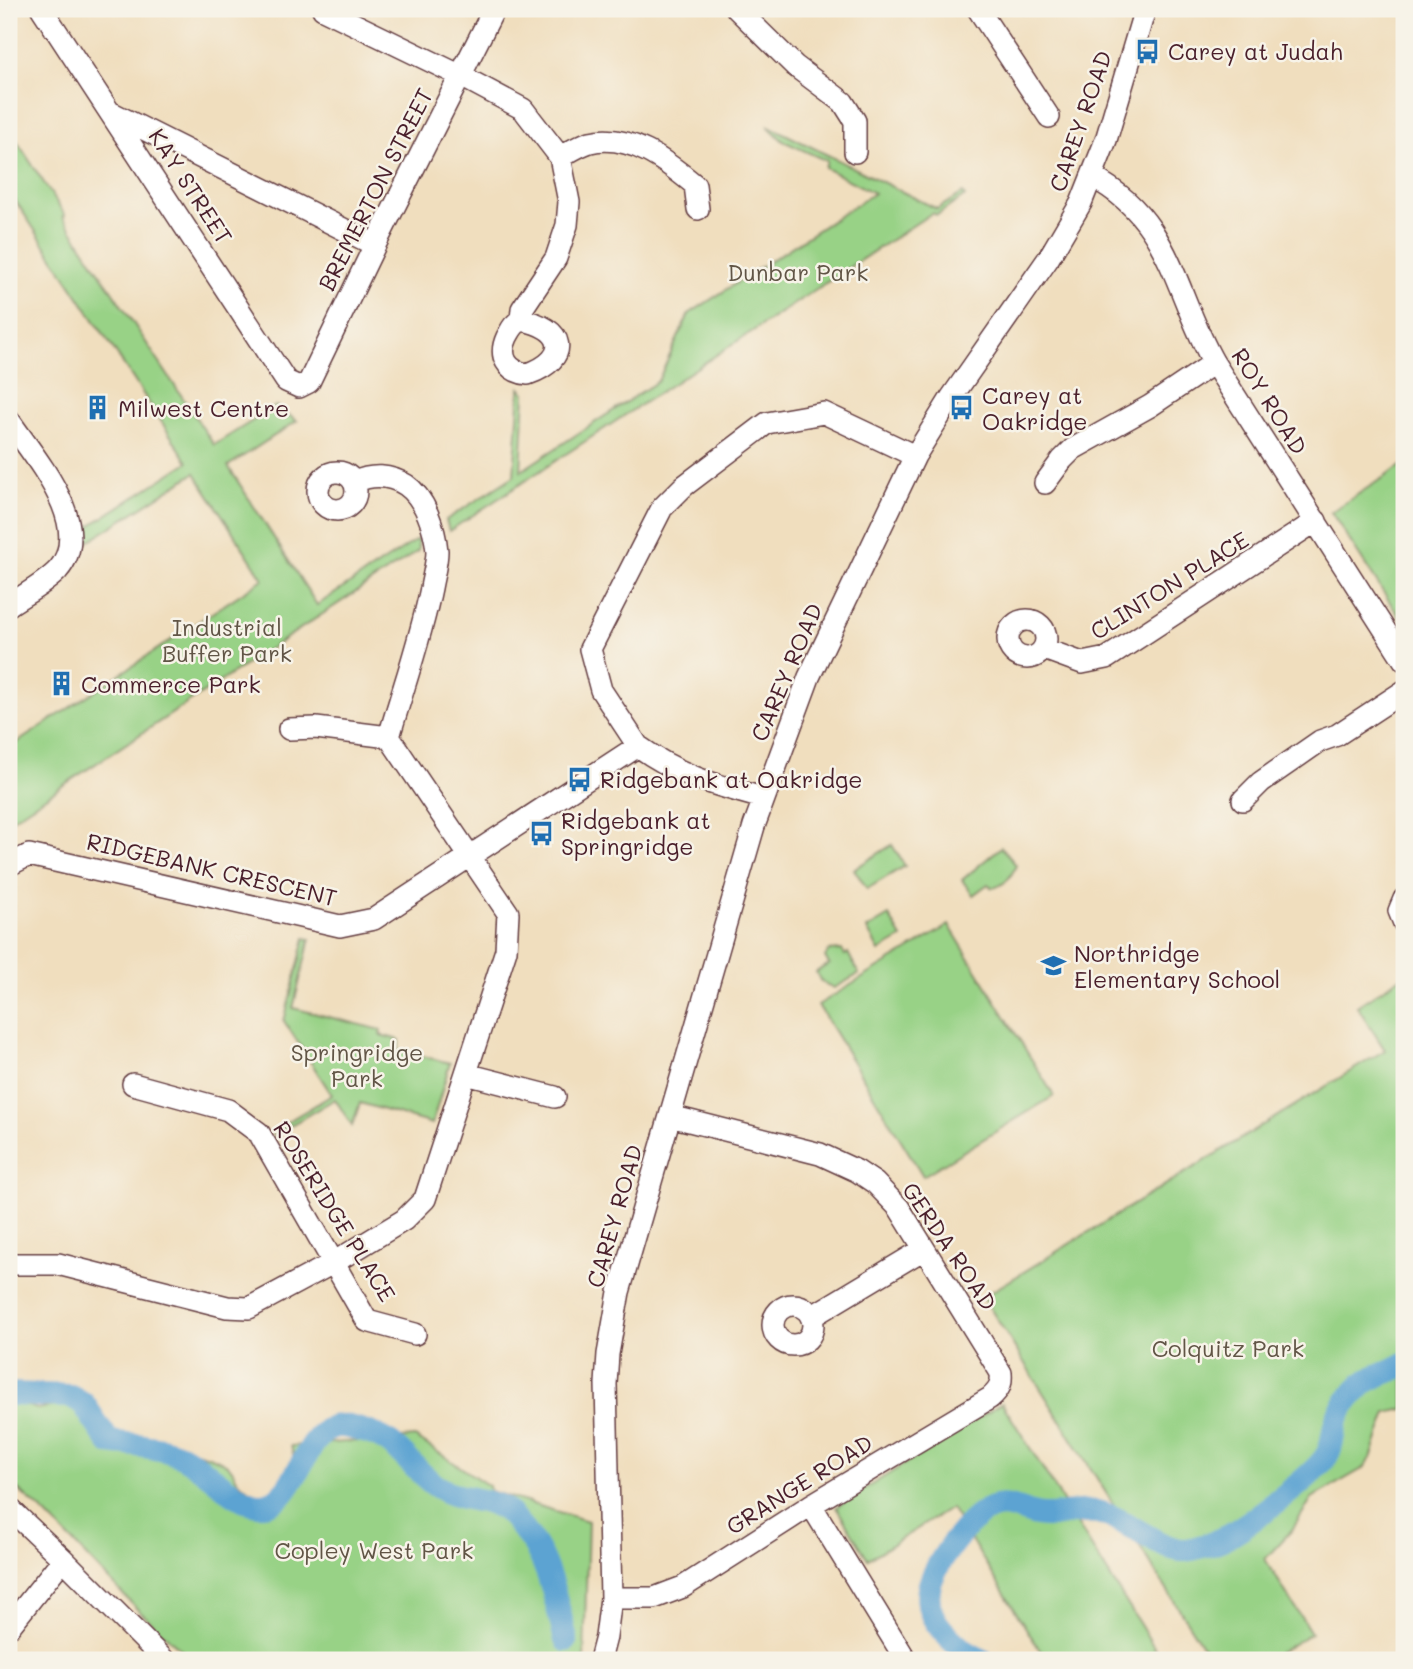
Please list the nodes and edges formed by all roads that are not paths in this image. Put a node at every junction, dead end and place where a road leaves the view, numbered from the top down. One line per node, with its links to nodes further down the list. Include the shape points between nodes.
1 (42, 9): 8 (street, KAY STREET)
2 (323, 9): 7 (street)
3 (494, 9): 7 (street, BREMERTON STREET)
4 (737, 9): 10 (street, via 795,66 843,103 855,121)
5 (978, 9): 9 (street)
6 (1145, 9): 12 (street, CAREY ROAD)
7 (461, 76): 11 (street, via 523,109); 14 (street, BREMERTON STREET)
8 (112, 112): 14 (street); 17 (street, KAY STREET, via 286,381)
9 (1049, 117)
10 (855, 152)
11 (560, 157): 13 (street, via 590,142 625,141 669,163 695,185); 15 (street, via 569,202 568,225 556,258 522,309)
12 (1092, 177): 16 (street, ROY ROAD, via 1113,187 1157,238); 19 (street, CAREY ROAD, via 1054,249)
13 (698, 209)
14 (375, 245): 17 (street, BREMERTON STREET, via 310,382)
15 (521, 320)
16 (1214, 363): 21 (street, via 1073,449); 22 (street, ROY ROAD)
17 (299, 387)
18 (9, 420): 23 (street, via 60,497 70,529 66,556 58,570)
19 (915, 456): 29 (street, via 824,413 768,423 662,508 590,649 601,690); 30 (street, CAREY ROAD, via 809,677)
20 (355, 482): 28 (street, via 383,477 410,488 428,517 437,554 426,610)
21 (1045, 483)
22 (1316, 521): 24 (street, CLINTON PLACE, via 1107,658 1082,663); 25 (street, ROY ROAD)
23 (9, 605)
24 (1044, 649)
25 (1404, 660)
26 (1404, 691): 31 (street, via 1337,735 1320,741)
27 (289, 729): 28 (street)
28 (389, 737): 32 (street)
29 (638, 746): 30 (street, via 694,779); 32 (street, RIDGEBANK CRESCENT)
30 (763, 798): 39 (street, CAREY ROAD)
31 (1243, 800)
32 (470, 856): 33 (street, RIDGEBANK CRESCENT, via 374,919 340,926 29,855); 36 (street, via 508,913 506,950)
33 (9, 865)
34 (1404, 899): 35 (street, via 1399,911)
35 (1404, 923)
36 (466, 1074): 38 (street); 42 (street, via 425,1199 404,1220)
37 (134, 1084): 42 (street, ROSERIDGE PLACE, via 228,1110 259,1133)
38 (555, 1097)
39 (670, 1116): 40 (street, GERDA ROAD, via 840,1162 888,1196); 49 (street, CAREY ROAD, via 619,1292 608,1354)
40 (924, 1249): 43 (street); 45 (street, GERDA ROAD, via 1001,1373)
41 (9, 1264): 42 (street, via 58,1264 228,1307 249,1308)
42 (333, 1264): 44 (street, ROSERIDGE PLACE, via 367,1321)
43 (811, 1317)
44 (415, 1334)
45 (1002, 1383): 46 (street, GRANGE ROAD, via 990,1398)
46 (811, 1505): 49 (street, GRANGE ROAD, via 683,1587 654,1598); 53 (street)
47 (9, 1508): 48 (street)
48 (64, 1559): 50 (street); 51 (street)
49 (611, 1598): 52 (street, CAREY ROAD)
50 (9, 1627)
51 (164, 1660)
52 (600, 1660)
53 (906, 1660)

